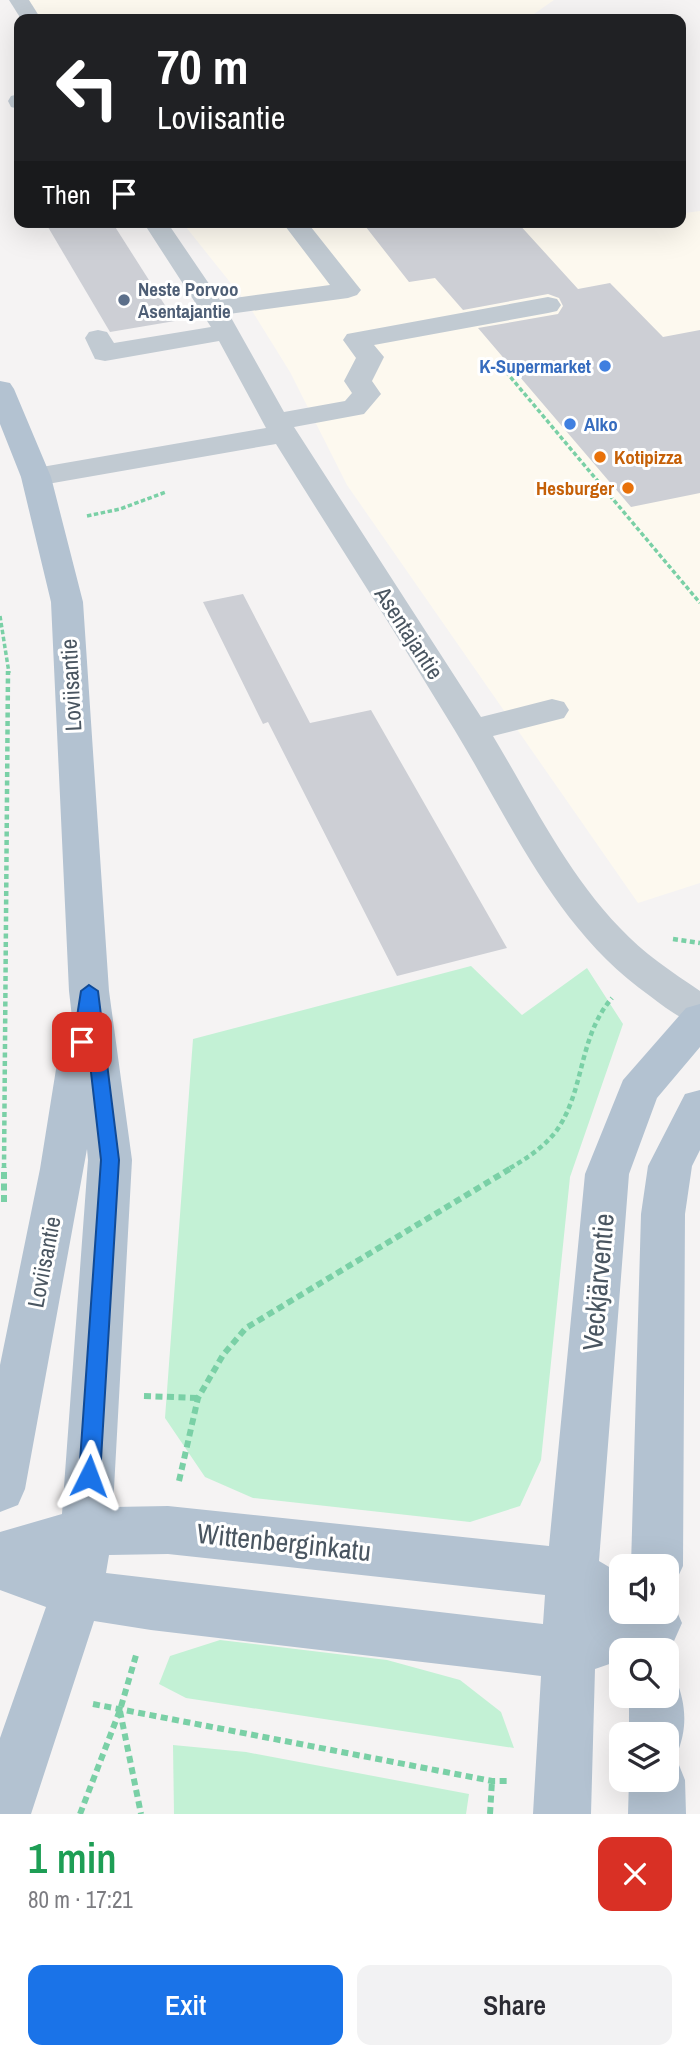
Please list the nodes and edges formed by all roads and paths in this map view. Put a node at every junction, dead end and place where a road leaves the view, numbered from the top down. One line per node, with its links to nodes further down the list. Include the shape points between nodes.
1 (159, 228): 4 (street, Asentajantie)
2 (299, 228): 4 (street, via 348,290)
3 (548, 305): 8 (street, via 356,340 370,357 358,381 366,394 354,408)
4 (220, 320): 5 (street, via 105,354); 8 (street, Asentajantie)
5 (98, 338)
6 (497, 361): 12 (path)
7 (0, 389): 9 (main road, Loviisantie)
8 (276, 422): 9 (street); 15 (street, Asentajantie)
9 (31, 465): 11 (main road, Loviisantie)
10 (173, 490): 11 (path, via 102,514)
11 (48, 523): 18 (main road, Loviisantie, via 67,601)
12 (700, 603)
13 (0, 616): 22 (path, via 10,682)
14 (552, 710): 15 (street)
15 (472, 730): 17 (street, Asentajantie, via 561,882 606,938)
16 (684, 942): 17 (path)
17 (644, 972): 19 (street, Asentajantie); 24 (path, via 594,1018 567,1110 559,1127 539,1148 246,1328 223,1355 198,1398)
18 (89, 991): 23 (main road, Loviisantie, via 62,1169); 25 (main road, Loviisantie, via 110,1160)
19 (700, 1011)
20 (700, 1019): 29 (main road, Veckjärventie, via 638,1091 607,1174)
21 (700, 1106): 26 (main road, via 670,1166 663,1214)
22 (4, 1212)
23 (0, 1489)
24 (168, 1530): 25 (main road, Wittenberginkatu); 29 (main road, Wittenberginkatu)
25 (86, 1531): 27 (main road, Wittenberginkatu); 30 (main road, Loviisantie)
26 (657, 1554)
27 (0, 1556)
28 (0, 1566): 30 (main road, Wittenberginkatu)
29 (572, 1573): 31 (main road, Wittenberginkatu); 34 (main road)
30 (77, 1593): 32 (main road, Wittenberginkatu); 35 (main road, Loviisantie)
31 (609, 1597)
32 (151, 1605): 34 (main road, Wittenberginkatu); 36 (path)
33 (635, 1624): 34 (main road, Wittenberginkatu)
34 (566, 1653): 39 (main road)
35 (43, 1693): 36 (path); 40 (main road, Loviisantie)
36 (120, 1710): 37 (path); 41 (path); 42 (path)
37 (492, 1781): 39 (path); 43 (path)
38 (657, 1792): 44 (main road)
39 (562, 1798)
40 (2, 1814)
41 (80, 1814)
42 (141, 1814)
43 (490, 1814)
44 (657, 1814)

